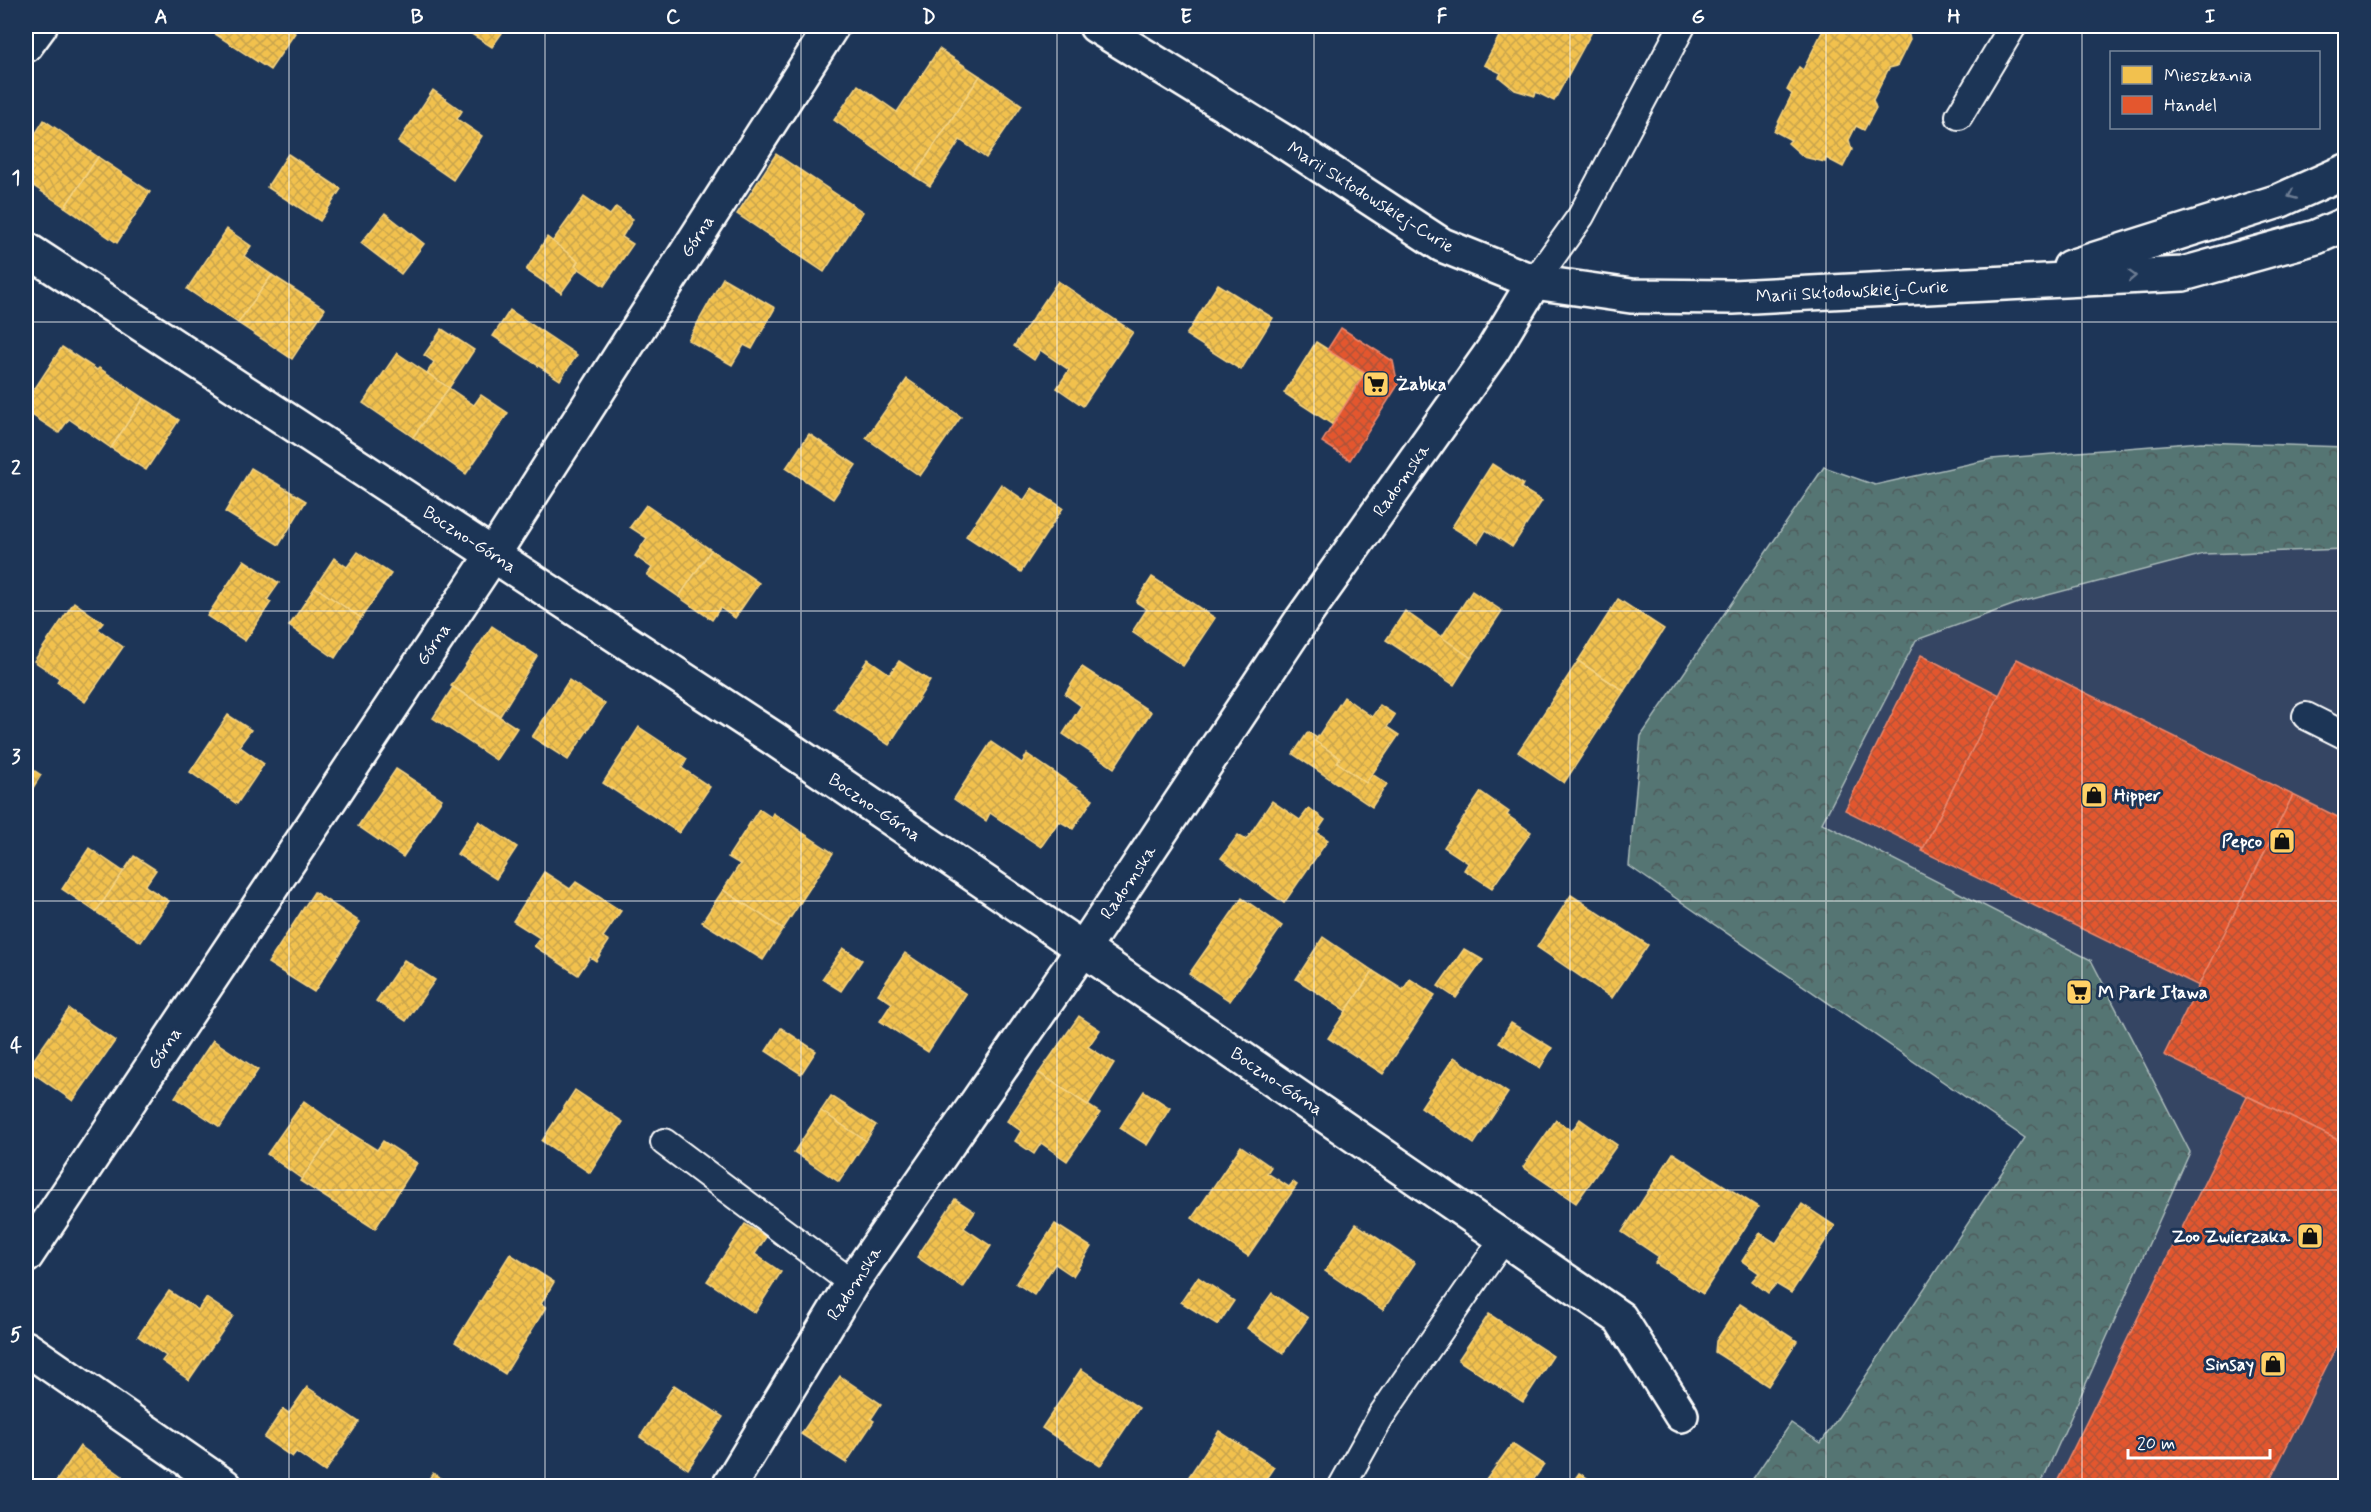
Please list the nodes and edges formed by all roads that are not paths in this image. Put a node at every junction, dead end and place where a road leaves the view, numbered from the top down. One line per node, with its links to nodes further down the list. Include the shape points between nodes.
1 (40, 26): 6 (street)
2 (832, 26): 13 (street, Górna)
3 (1096, 26): 12 (street, Marii Skłodowskiej-Curie, via 1442,245)
4 (1682, 26): 12 (lane, via 1581,216)
5 (2013, 26): 7 (lane)
6 (26, 45)
7 (1959, 116)
8 (2346, 171): 11 (street, Marii Skłodowskiej-Curie, one-way to 11, via 2279,201)
9 (2346, 224): 11 (street, Marii Skłodowskiej-Curie, one-way to 9, via 2183,274 2316,237)
10 (26, 249): 13 (street, Boczno-Górna)
11 (2032, 280): 12 (street, Marii Skłodowskiej-Curie, via 1733,297 1631,296)
12 (1534, 282): 16 (street, Radomska, via 1493,350 1301,621)
13 (494, 554): 16 (street, Boczno-Górna); 19 (street, Górna)
14 (2306, 716): 15 (lane)
15 (2346, 736)
16 (1083, 949): 18 (street, Boczno-Górna); 20 (street, Radomska)
17 (664, 1142): 20 (lane)
18 (1504, 1238): 22 (street, Boczno-Górna, via 1620,1318); 25 (lane, via 1382,1416)
19 (26, 1256)
20 (852, 1283): 24 (street, Radomska)
21 (26, 1348): 23 (street)
22 (1681, 1415)
23 (225, 1486)
24 (729, 1486)
25 (1342, 1486)

